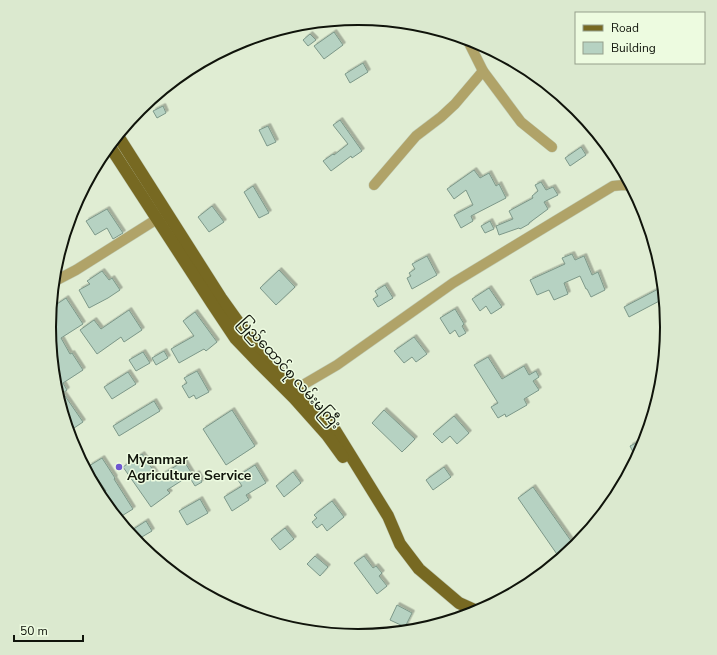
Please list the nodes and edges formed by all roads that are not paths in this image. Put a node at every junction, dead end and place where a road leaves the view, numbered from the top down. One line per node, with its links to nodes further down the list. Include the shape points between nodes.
1 (471, 47): 2 (street)
2 (483, 71): 4 (street, via 521,122); 7 (street, via 455,104 416,136)
3 (121, 141): 10 (main road, via 221,298 264,357)
4 (552, 147)
5 (113, 150): 8 (main road, ပြည်ထောင်စု လမ်းမကြီး)
6 (625, 185): 10 (street, via 613,186 453,283 337,365)
7 (374, 186)
8 (157, 218): 9 (street); 11 (main road, ပြည်ထောင်စု လမ်းမကြီး, via 235,338 327,435)
9 (60, 278)
10 (296, 389): 11 (main road, via 333,427)
11 (388, 516): 12 (main road, via 400,544 419,569 459,603)
12 (471, 608)

